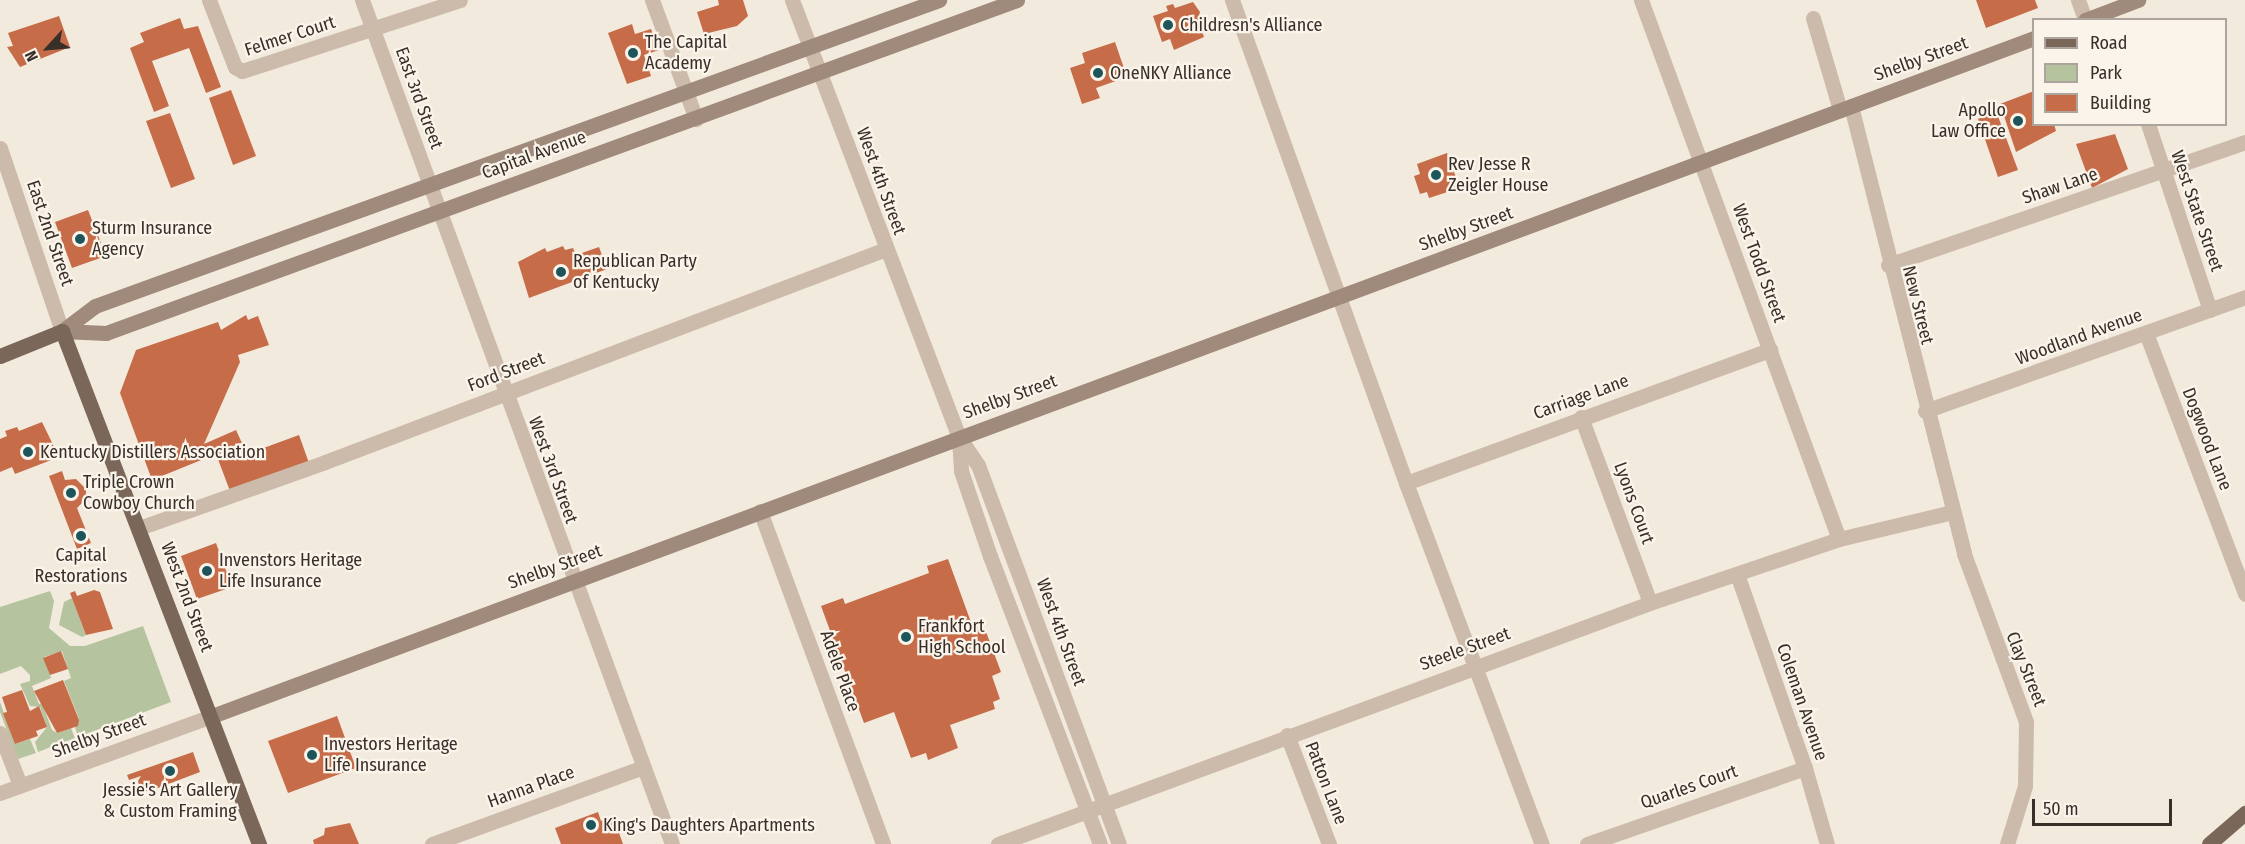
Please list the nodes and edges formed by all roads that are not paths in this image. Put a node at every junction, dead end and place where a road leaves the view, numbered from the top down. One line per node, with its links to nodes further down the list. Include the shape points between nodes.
1 (209, 0): 16 (street, Felmer Court, via 235,67 242,71)
2 (362, 0): 16 (street, East 3rd Street)
3 (460, 0): 16 (street, Felmer Court)
4 (652, 0): 20 (street)
5 (792, 0): 18 (street, West 4th Street)
6 (939, 0): 18 (street, Capital Avenue)
7 (1017, 0): 19 (street, Capital Avenue)
8 (1233, 0): 32 (street)
9 (1641, 0): 26 (street, West Todd Street)
10 (2078, 0): 14 (street)
11 (2138, 0): 12 (street)
12 (2111, 15): 15 (street)
13 (1813, 18): 21 (street, New Street)
14 (2085, 18)
15 (2092, 18)
16 (373, 29): 28 (street, East 3rd Street)
17 (2032, 39): 21 (street, Shelby Street)
18 (809, 45): 19 (street, West 4th Street); 20 (street, Capital Avenue)
19 (820, 72): 22 (street, Capital Avenue); 30 (street, West 4th Street)
20 (686, 92): 22 (street); 28 (street, Capital Avenue)
21 (1845, 108): 26 (street, Shelby Street); 31 (street, New Street)
22 (696, 118): 29 (street, Capital Avenue)
23 (2149, 126): 27 (street, West State Street)
24 (2245, 142): 27 (street, Shaw Lane)
25 (0, 148): 35 (street, East 2nd Street)
26 (1701, 162): 32 (street, Shelby Street); 37 (street, West Todd Street)
27 (2163, 171): 31 (street, Shaw Lane); 34 (street, West State Street)
28 (430, 184): 29 (street, East 3rd Street); 35 (street, Capital Avenue, via 95,306)
29 (440, 210): 35 (street, Capital Avenue, via 106,333); 39 (street, West 3rd Street)
30 (886, 249): 39 (street, Ford Street); 42 (street, West 4th Street)
31 (1888, 265): 40 (street, New Street)
32 (1340, 296): 42 (street, Shelby Street); 43 (street)
33 (2245, 297): 34 (street, Woodland Avenue)
34 (2210, 310): 36 (street, Woodland Avenue)
35 (62, 332): 38 (main road, Capital Avenue); 46 (main road, West 2nd Street)
36 (2146, 333): 40 (street, Woodland Avenue); 50 (street, Dogwood Lane)
37 (1770, 350): 41 (street, Carriage Lane); 47 (street, West Todd Street)
38 (0, 356)
39 (504, 393): 46 (street, Ford Street); 49 (street, West 3rd Street)
40 (1925, 411): 45 (street, New Street)
41 (1581, 417): 43 (street, Carriage Lane); 51 (street, Lyons Court)
42 (959, 437): 44 (street, Shelby Street); 60 (street, West 4th Street, via 978,465); 61 (street, West 4th Street, via 962,471 990,556)
43 (1406, 483): 52 (street)
44 (760, 511): 49 (street, Shelby Street); 66 (street, Adele Place)
45 (1952, 512): 47 (street, Steele Street); 74 (street, Clay Street, via 1978,600 2006,662 2026,722 2025,786)
46 (139, 528): 53 (main road, West 2nd Street)
47 (1839, 539): 48 (street, Steele Street)
48 (1737, 574): 51 (street, Steele Street); 57 (street, Coleman Avenue)
49 (573, 580): 53 (street, Shelby Street); 56 (street, West 3rd Street)
50 (2245, 594)
51 (1650, 603): 52 (street, Steele Street)
52 (1473, 666): 55 (street, Steele Street); 71 (street)
53 (212, 716): 58 (street, Shelby Street); 63 (main road, West 2nd Street)
54 (0, 733): 58 (street)
55 (1287, 735): 60 (street, Steele Street); 70 (street, Patton Lane)
56 (643, 767): 64 (street, Hanna Place); 65 (street, West 3rd Street)
57 (1805, 768): 72 (street, Quarles Court); 73 (street, Coleman Avenue)
58 (20, 785): 59 (street, Shelby Street)
59 (0, 793)
60 (1104, 805): 61 (street, Steele Street); 69 (street, West 4th Street)
61 (1088, 811): 67 (street, Steele Street); 68 (street, West 4th Street)
62 (2245, 813): 75 (main road)
63 (259, 844)
64 (432, 844)
65 (672, 844)
66 (884, 844)
67 (998, 844)
68 (1100, 844)
69 (1119, 844)
70 (1329, 844)
71 (1542, 844)
72 (1587, 844)
73 (1827, 844)
74 (2007, 844)
75 (2208, 844)

